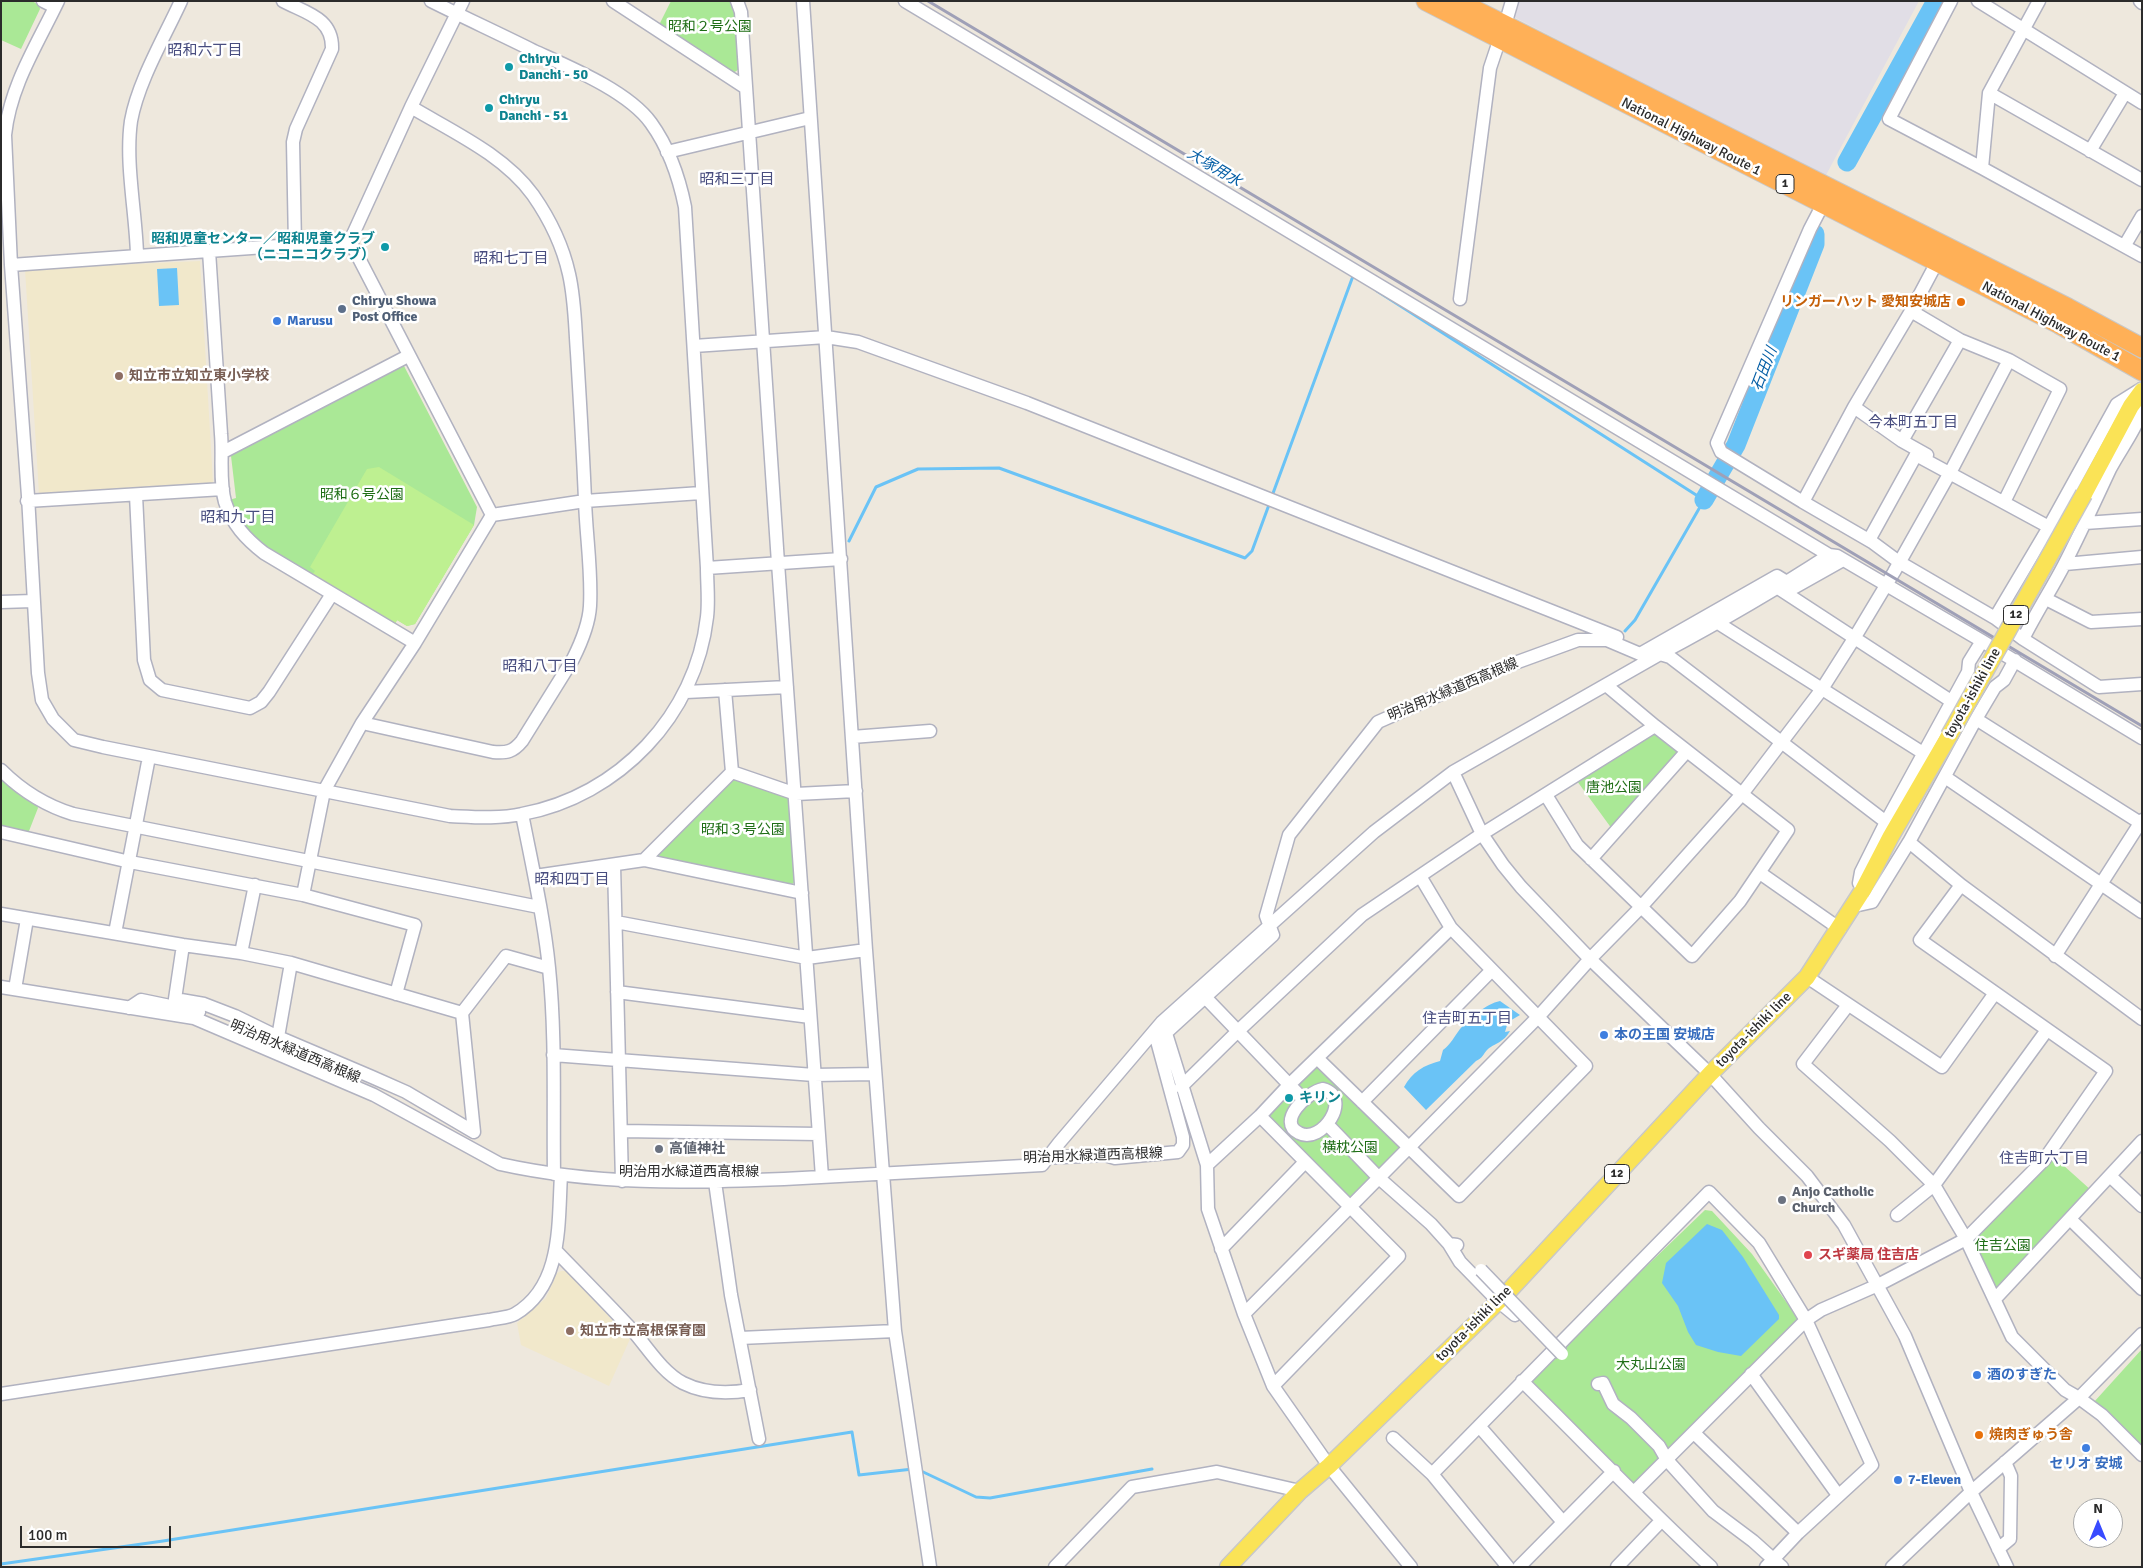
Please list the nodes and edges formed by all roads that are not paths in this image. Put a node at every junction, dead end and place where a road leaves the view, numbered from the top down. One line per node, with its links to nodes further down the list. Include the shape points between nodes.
1 (180, 1): 37 (street, via 138,91 131,122)
2 (283, 1): 34 (street, via 319,19 332,38 332,49 293,142)
3 (431, 1): 16 (street)
4 (463, 1): 16 (street)
5 (613, 1): 19 (street)
6 (737, 1): 19 (street, via 742,12)
7 (804, 1): 24 (street)
8 (905, 1): 71 (street)
9 (1426, 1): 18 (highway, National Highway Route 1 / 1)
10 (1458, 1): 18 (highway, National Highway Route 1 / 1)
11 (1512, 1): 18 (street)
12 (1951, 1): 29 (street, via 1888,119)
13 (1978, 1): 17 (street)
14 (2039, 1): 17 (street)
15 (52, 3): 26 (street, via 14,91)
16 (457, 14): 23 (street); 28 (street, via 581,73 624,98 650,122)
17 (2023, 28): 20 (street); 21 (street)
18 (1502, 32): 31 (highway, National Highway Route 1 / 1); 41 (street, via 1490,68); 48 (highway, National Highway Route 1 / 1, via 2068,308)
19 (746, 88): 25 (street)
20 (2126, 93): 22 (street); 27 (street)
21 (1989, 94): 27 (street); 29 (street)
22 (2142, 103)
23 (411, 107): 33 (street); 63 (street, via 496,159 520,180 533,195 556,236 569,273 574,302)
24 (810, 118): 25 (street); 44 (street)
25 (749, 131): 28 (street); 46 (street)
26 (3, 135): 40 (street)
27 (2090, 151): 30 (street)
28 (667, 152): 47 (street, via 679,179 685,207)
29 (1982, 168): 35 (street)
30 (2142, 180)
31 (1823, 204): 39 (highway, National Highway Route 1 / 1); 64 (street, via 1717,443 1721,452)
32 (2142, 216): 35 (street)
33 (350, 242): 34 (street); 49 (street)
34 (295, 245): 36 (street)
35 (2125, 246): 38 (street)
36 (209, 251): 37 (street); 56 (street)
37 (137, 255): 40 (street)
38 (2142, 256)
39 (1937, 262): 42 (street); 51 (highway, National Highway Route 1 / 1, via 2060,324)
40 (10, 264): 43 (street)
41 (1460, 299)
42 (1912, 311): 45 (street); 53 (street)
43 (8, 324): 62 (street)
44 (826, 337): 46 (street); 73 (street); 92 (street, via 867,345 1027,403)
45 (1960, 340): 50 (street); 55 (street)
46 (763, 341): 47 (street); 76 (street)
47 (694, 346): 59 (street)
48 (2142, 348)
49 (408, 356): 56 (street); 66 (street)
50 (2009, 360): 57 (street); 61 (street, via 2060,389)
51 (2142, 371)
52 (2142, 389): 69 (street, via 2117,404); 138 (main road, toyota-ishiki line / 12, bridge, via 1891,836)
53 (1854, 407): 55 (street); 64 (street)
54 (2142, 408): 68 (street)
55 (1902, 441): 57 (street)
56 (223, 452): 58 (street)
57 (1951, 471): 61 (street); 69 (street); 70 (street, via 1916,455); 75 (street)
58 (223, 489): 60 (street); 81 (street, via 232,518 246,538 264,553)
59 (701, 493): 63 (street); 78 (street)
60 (136, 495): 62 (street); 81 (street, via 144,660 150,680 162,690 250,708 256,705 269,692)
61 (2006, 498): 69 (street)
62 (27, 501): 83 (street)
63 (585, 501): 66 (street); 102 (street, via 590,595 580,646 516,748 508,753 493,752)
64 (1803, 502): 70 (street)
65 (2142, 512): 68 (street)
66 (492, 515): 91 (street)
67 (2142, 519): 68 (street)
68 (2086, 520): 77 (street)
69 (2050, 525): 85 (street)
70 (1869, 540): 75 (street)
71 (1829, 555): 74 (street); 79 (street)
72 (2142, 557): 77 (street)
73 (841, 559): 76 (street); 105 (street)
74 (1843, 560): 79 (street, via 1795,587); 80 (street)
75 (1899, 562): 80 (street); 85 (street)
76 (778, 563): 78 (street); 96 (street)
77 (2065, 564): 82 (street)
78 (707, 568): 99 (street, via 707,617 700,652)
79 (1783, 585): 87 (street); 88 (street); 92 (street, via 1777,576)
80 (1885, 586): 88 (street); 90 (street)
81 (332, 594): 91 (street)
82 (2046, 599): 86 (street, via 2091,622); 89 (street)
83 (33, 600): 84 (street); 110 (street, via 42,700 53,720 74,740)
84 (1, 602)
85 (1994, 618): 89 (street)
86 (2142, 619)
87 (1718, 623): 92 (street); 97 (street)
88 (1855, 637): 97 (street); 100 (street)
89 (2023, 639): 94 (street, via 2100,687)
90 (1982, 641): 93 (street); 100 (street)
91 (415, 643): 102 (street)
92 (1654, 652): 95 (street); 107 (street, via 1670,657); 148 (street, 明治用水緑道西高根線, via 1640,654 1607,640 1578,640 1493,671 1378,722 1290,835 1266,916)
93 (2015, 660): 101 (street); 106 (street)
94 (2142, 684)
95 (1606, 685): 103 (street); 113 (street)
96 (787, 687): 98 (street); 117 (street)
97 (1822, 689): 107 (street); 109 (street)
98 (725, 690): 99 (street); 112 (street)
99 (686, 692): 120 (street, via 672,715 632,761 566,802)
100 (1951, 701): 109 (street)
101 (1976, 719): 114 (street); 122 (street)
102 (362, 723): 115 (street)
103 (1655, 726): 108 (street); 119 (street)
104 (930, 731): 105 (street)
105 (852, 737): 116 (street)
106 (2142, 738)
107 (1782, 743): 118 (street); 121 (street)
108 (1687, 751): 118 (street); 127 (street)
109 (1923, 753): 121 (street)
110 (149, 757): 115 (street); 123 (street)
111 (1, 770): 123 (street, via 29,795 52,807)
112 (732, 772): 117 (street); 129 (street)
113 (1454, 772): 125 (street); 148 (street, via 1374,832)
114 (1945, 777): 126 (street); 135 (street)
115 (324, 791): 120 (street, via 450,816); 128 (street)
116 (856, 791): 117 (street); 153 (street)
117 (796, 794): 139 (street)
118 (1742, 794): 132 (street, via 1788,830); 143 (street)
119 (1546, 795): 125 (street); 127 (street, via 1578,845)
120 (522, 814): 133 (street)
121 (1886, 822): 138 (street, via 1861,872 1860,883)
122 (2141, 823): 135 (street)
123 (136, 827): 128 (street); 130 (street)
124 (1, 832): 130 (street)
125 (1482, 834): 134 (street); 157 (street, via 1521,887)
126 (1909, 842): 137 (street); 141 (street, via 1872,902)
127 (1591, 859): 143 (street)
128 (311, 860): 140 (street); 142 (street)
129 (644, 860): 131 (street); 139 (street)
130 (130, 862): 136 (street); 151 (street)
131 (614, 865): 133 (street); 147 (street)
132 (1760, 873): 143 (street, via 1692,956); 150 (street)
133 (535, 876): 142 (street)
134 (1420, 876): 149 (street); 175 (street, via 1362,915)
135 (2100, 884): 144 (street); 155 (street)
136 (255, 885): 140 (street); 154 (street)
137 (1961, 885): 155 (street); 165 (street, via 1920,940)
138 (1864, 890): 141 (main road, toyota-ishiki line / 12)
139 (802, 892): 156 (street)
140 (303, 895): 166 (street, via 415,925)
141 (1854, 906): 150 (main road, toyota-ishiki line / 12)
142 (539, 907): 159 (street)
143 (1642, 907): 157 (street)
144 (2142, 912)
145 (1, 914): 146 (street)
146 (27, 919): 151 (street); 163 (street)
147 (616, 922): 156 (street); 164 (street)
148 (1269, 926): 167 (street, 明治用水緑道西高根線, via 1273,935); 173 (street)
149 (1451, 928): 160 (street); 178 (street)
150 (1840, 929): 161 (main road, toyota-ishiki line / 12)
151 (115, 932): 152 (street)
152 (183, 945): 154 (street); 176 (street, via 175,999 204,1004 235,1016)
153 (866, 950): 156 (street); 180 (street)
154 (241, 952): 158 (street)
155 (2055, 956): 172 (street)
156 (807, 958): 171 (street)
157 (1590, 959): 170 (street); 181 (street)
158 (291, 963): 166 (street); 176 (street)
159 (549, 968): 169 (street, via 506,956); 177 (street)
160 (1491, 971): 170 (street); 186 (street)
161 (1807, 977): 168 (street); 181 (main road, toyota-ishiki line / 12)
162 (1, 987): 163 (street)
163 (15, 989): 176 (street, via 194,1018)
164 (617, 992): 171 (street); 179 (street)
165 (1995, 993): 168 (street, via 1942,1067); 174 (street)
166 (396, 994): 169 (street)
167 (1205, 997): 173 (street, 明治用水緑道西高根線); 175 (street)
168 (1848, 1005): 203 (street, via 1803,1064)
169 (462, 1013): 176 (street, via 474,1132 406,1092)
170 (1539, 1016): 192 (street); 192 (street, via 1586,1066 1459,1196)
171 (810, 1017): 182 (street)
172 (2142, 1020)
173 (1164, 1027): 184 (street); 193 (street); 193 (street, 明治用水緑道西高根線, via 1157,1041 1183,1136 1183,1145 1178,1152 1115,1158 1105,1155)
174 (2047, 1030): 203 (street); 208 (street, via 2106,1072 2044,1160)
175 (1238, 1031): 183 (street); 184 (street)
176 (275, 1044): 197 (street, via 500,1164)
177 (553, 1055): 179 (street); 197 (street)
178 (1317, 1058): 183 (street); 186 (street)
179 (619, 1060): 182 (street); 189 (street)
180 (874, 1074): 182 (street); 196 (street)
181 (1710, 1074): 212 (street, via 1807,1176 1844,1225); 215 (main road, toyota-ishiki line / 12)
182 (814, 1075): 190 (street)
183 (1290, 1084): 185 (street); 187 (street)
184 (1182, 1087): 195 (street)
185 (1303, 1099): 188 (street, via 1317,1090 1332,1093 1335,1107); 188 (street, via 1293,1115 1292,1127 1296,1132 1308,1134)
186 (1362, 1102): 192 (street)
187 (1260, 1116): 194 (street); 195 (street)
188 (1327, 1124): 201 (street)
189 (622, 1131): 190 (street); 200 (street)
190 (818, 1134): 198 (street)
191 (2142, 1141): 199 (street)
192 (1408, 1148): 201 (street)
193 (1047, 1158): 196 (street, 明治用水緑道西高根線)
194 (1305, 1162): 204 (street); 209 (street)
195 (1207, 1165): 209 (street, via 1208,1209)
196 (882, 1170): 198 (street, 明治用水緑道西高根線); 219 (street)
197 (556, 1171): 200 (street); 210 (street)
198 (821, 1173): 200 (street, 明治用水緑道西高根線); 202 (street)
199 (2110, 1176): 205 (street); 207 (street)
200 (622, 1178): 202 (street)
201 (1379, 1178): 204 (street); 215 (street, via 1453,1244 1460,1262)
202 (715, 1182): 221 (street)
203 (1934, 1185): 206 (street); 208 (street)
204 (1351, 1206): 216 (street); 226 (street, via 1399,1256)
205 (2142, 1206)
206 (1897, 1215)
207 (2070, 1220): 213 (street); 214 (street)
208 (1966, 1239): 212 (street); 214 (street)
209 (1221, 1249): 216 (street)
210 (556, 1251): 227 (street, via 663,1367 681,1382 726,1394); 228 (street, via 550,1272 538,1294 514,1314)
211 (1481, 1270): 222 (street, bridge)
212 (1878, 1285): 218 (street); 242 (street, via 1905,1336)
213 (2142, 1289)
214 (1995, 1299): 229 (street, via 2012,1337 2065,1390)
215 (1498, 1301): 217 (street); 237 (main road, toyota-ishiki line / 12)
216 (1244, 1314): 226 (street)
217 (1515, 1315)
218 (1806, 1320): 223 (street); 224 (street, via 1759,1243 1709,1192); 243 (street, via 1872,1465)
219 (895, 1331): 221 (street); 249 (street)
220 (2142, 1334): 229 (street)
221 (740, 1338): 227 (street)
222 (1562, 1354)
223 (1751, 1374): 231 (street); 243 (street)
224 (1522, 1381): 230 (street); 238 (street)
225 (1598, 1384): 235 (street, via 1603,1383 1613,1404 1659,1446)
226 (1273, 1386): 237 (street)
227 (750, 1390): 233 (street)
228 (1, 1394)
229 (2079, 1398): 234 (street, via 2102,1415); 236 (street)
230 (1479, 1426): 239 (street); 245 (street)
231 (1694, 1433): 235 (street); 246 (street)
232 (1393, 1438): 239 (street)
233 (760, 1439)
234 (2142, 1455)
235 (1667, 1460): 241 (street); 248 (street, via 1713,1511)
236 (2005, 1462): 242 (street); 247 (street, via 2011,1476 2010,1539)
237 (1329, 1466): 240 (main road, toyota-ishiki line / 12); 252 (street)
238 (1614, 1471): 241 (street); 245 (street)
239 (1432, 1474): 253 (street)
240 (1300, 1491): 250 (street, via 1217,1472 1132,1487); 251 (main road, toyota-ishiki line / 12)
241 (1634, 1492): 244 (street)
242 (1971, 1492): 247 (street); 257 (street)
243 (1838, 1495): 246 (street)
244 (1661, 1521): 255 (street); 256 (street)
245 (1563, 1522): 254 (street)
246 (1798, 1534): 248 (street)
247 (1998, 1549): 258 (street)
248 (1771, 1565)
249 (930, 1567)
250 (1055, 1567)
251 (1228, 1567)
252 (1411, 1567)
253 (1508, 1567)
254 (1519, 1567)
255 (1617, 1567)
256 (1711, 1567)
257 (1892, 1567)
258 (2007, 1567)

